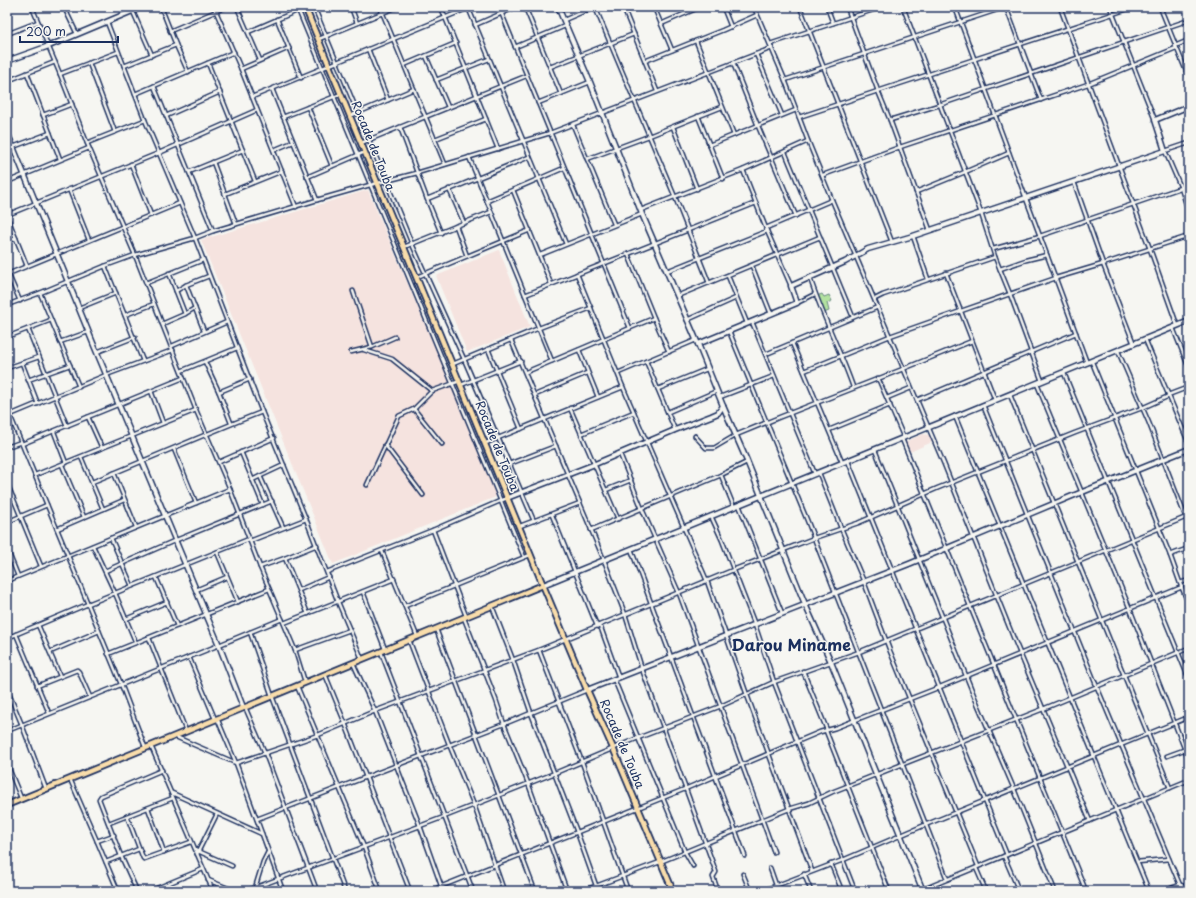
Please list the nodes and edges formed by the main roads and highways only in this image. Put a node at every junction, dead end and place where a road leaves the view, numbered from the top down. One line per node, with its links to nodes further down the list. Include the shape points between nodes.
1 (305, 7): 2 (main road, Rocade de Touba)
2 (543, 585): 3 (main road); 4 (main road, Rocade de Touba)
3 (7, 805)
4 (673, 891)

